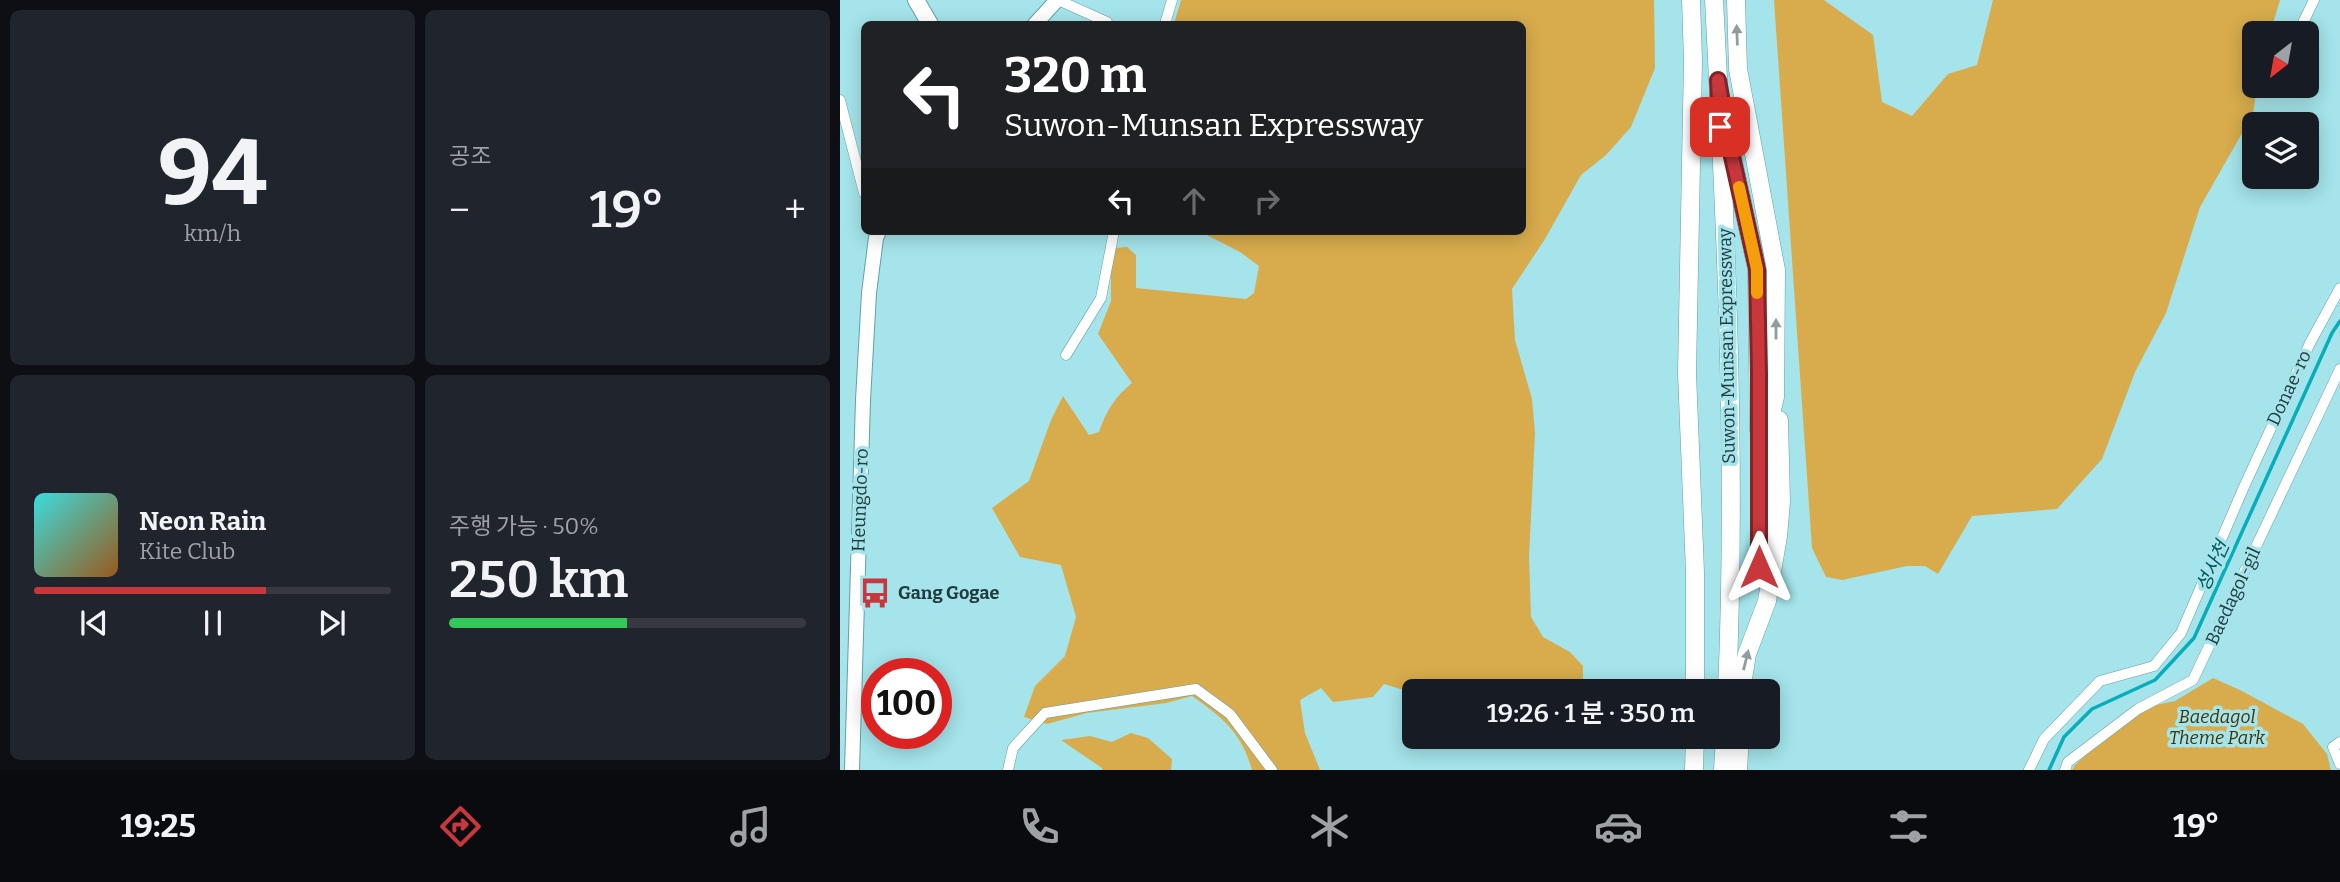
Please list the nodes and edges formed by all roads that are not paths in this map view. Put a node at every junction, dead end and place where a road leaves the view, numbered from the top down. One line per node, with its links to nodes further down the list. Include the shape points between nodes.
1 (916, 0): 8 (main road)
2 (1057, 0): 9 (street); 10 (street)
3 (1172, 0): 11 (street)
4 (1691, 0): 22 (highway, Suwon-Munsan Expressway, via 1687,373)
5 (1714, 0): 13 (highway, Suwon-Munsan Expressway)
6 (1736, 0): 21 (highway, one-way to 6, via 1776,270 1738,69)
7 (2314, 0): 12 (street)
8 (928, 21)
9 (1038, 21)
10 (1105, 21)
11 (1166, 21)
12 (2304, 21)
13 (1718, 80): 21 (highway, via 1757,269 1759,567 1766,542 1769,422); 23 (highway, Suwon-Munsan Expressway, via 1730,372)
14 (840, 100): 15 (street)
15 (861, 181)
16 (876, 235): 30 (street, Heungdo-ro, via 863,400)
17 (1113, 235): 19 (street, via 1101,298)
18 (2340, 288): 36 (street, Donae-ro, via 2310,343 2181,633 2154,666 2100,681 2044,739)
19 (1066, 355)
20 (2340, 369): 37 (street, Baedagol-gil, via 2193,680 2137,709 2068,762)
21 (1775, 397): 24 (highway, one-way to 21, via 1767,601 1782,502)
22 (1695, 679)
23 (1727, 679)
24 (1742, 679)
25 (2337, 744): 29 (street)
26 (1695, 749): 33 (highway)
27 (1724, 749): 34 (highway)
28 (1739, 749): 35 (highway)
29 (2340, 764)
30 (852, 770)
31 (1008, 770): 32 (street, via 1013,748 1045,713 1196,689 1230,715)
32 (1272, 770)
33 (1695, 770)
34 (1723, 770)
35 (1738, 770)
36 (2029, 770)
37 (2065, 770)

